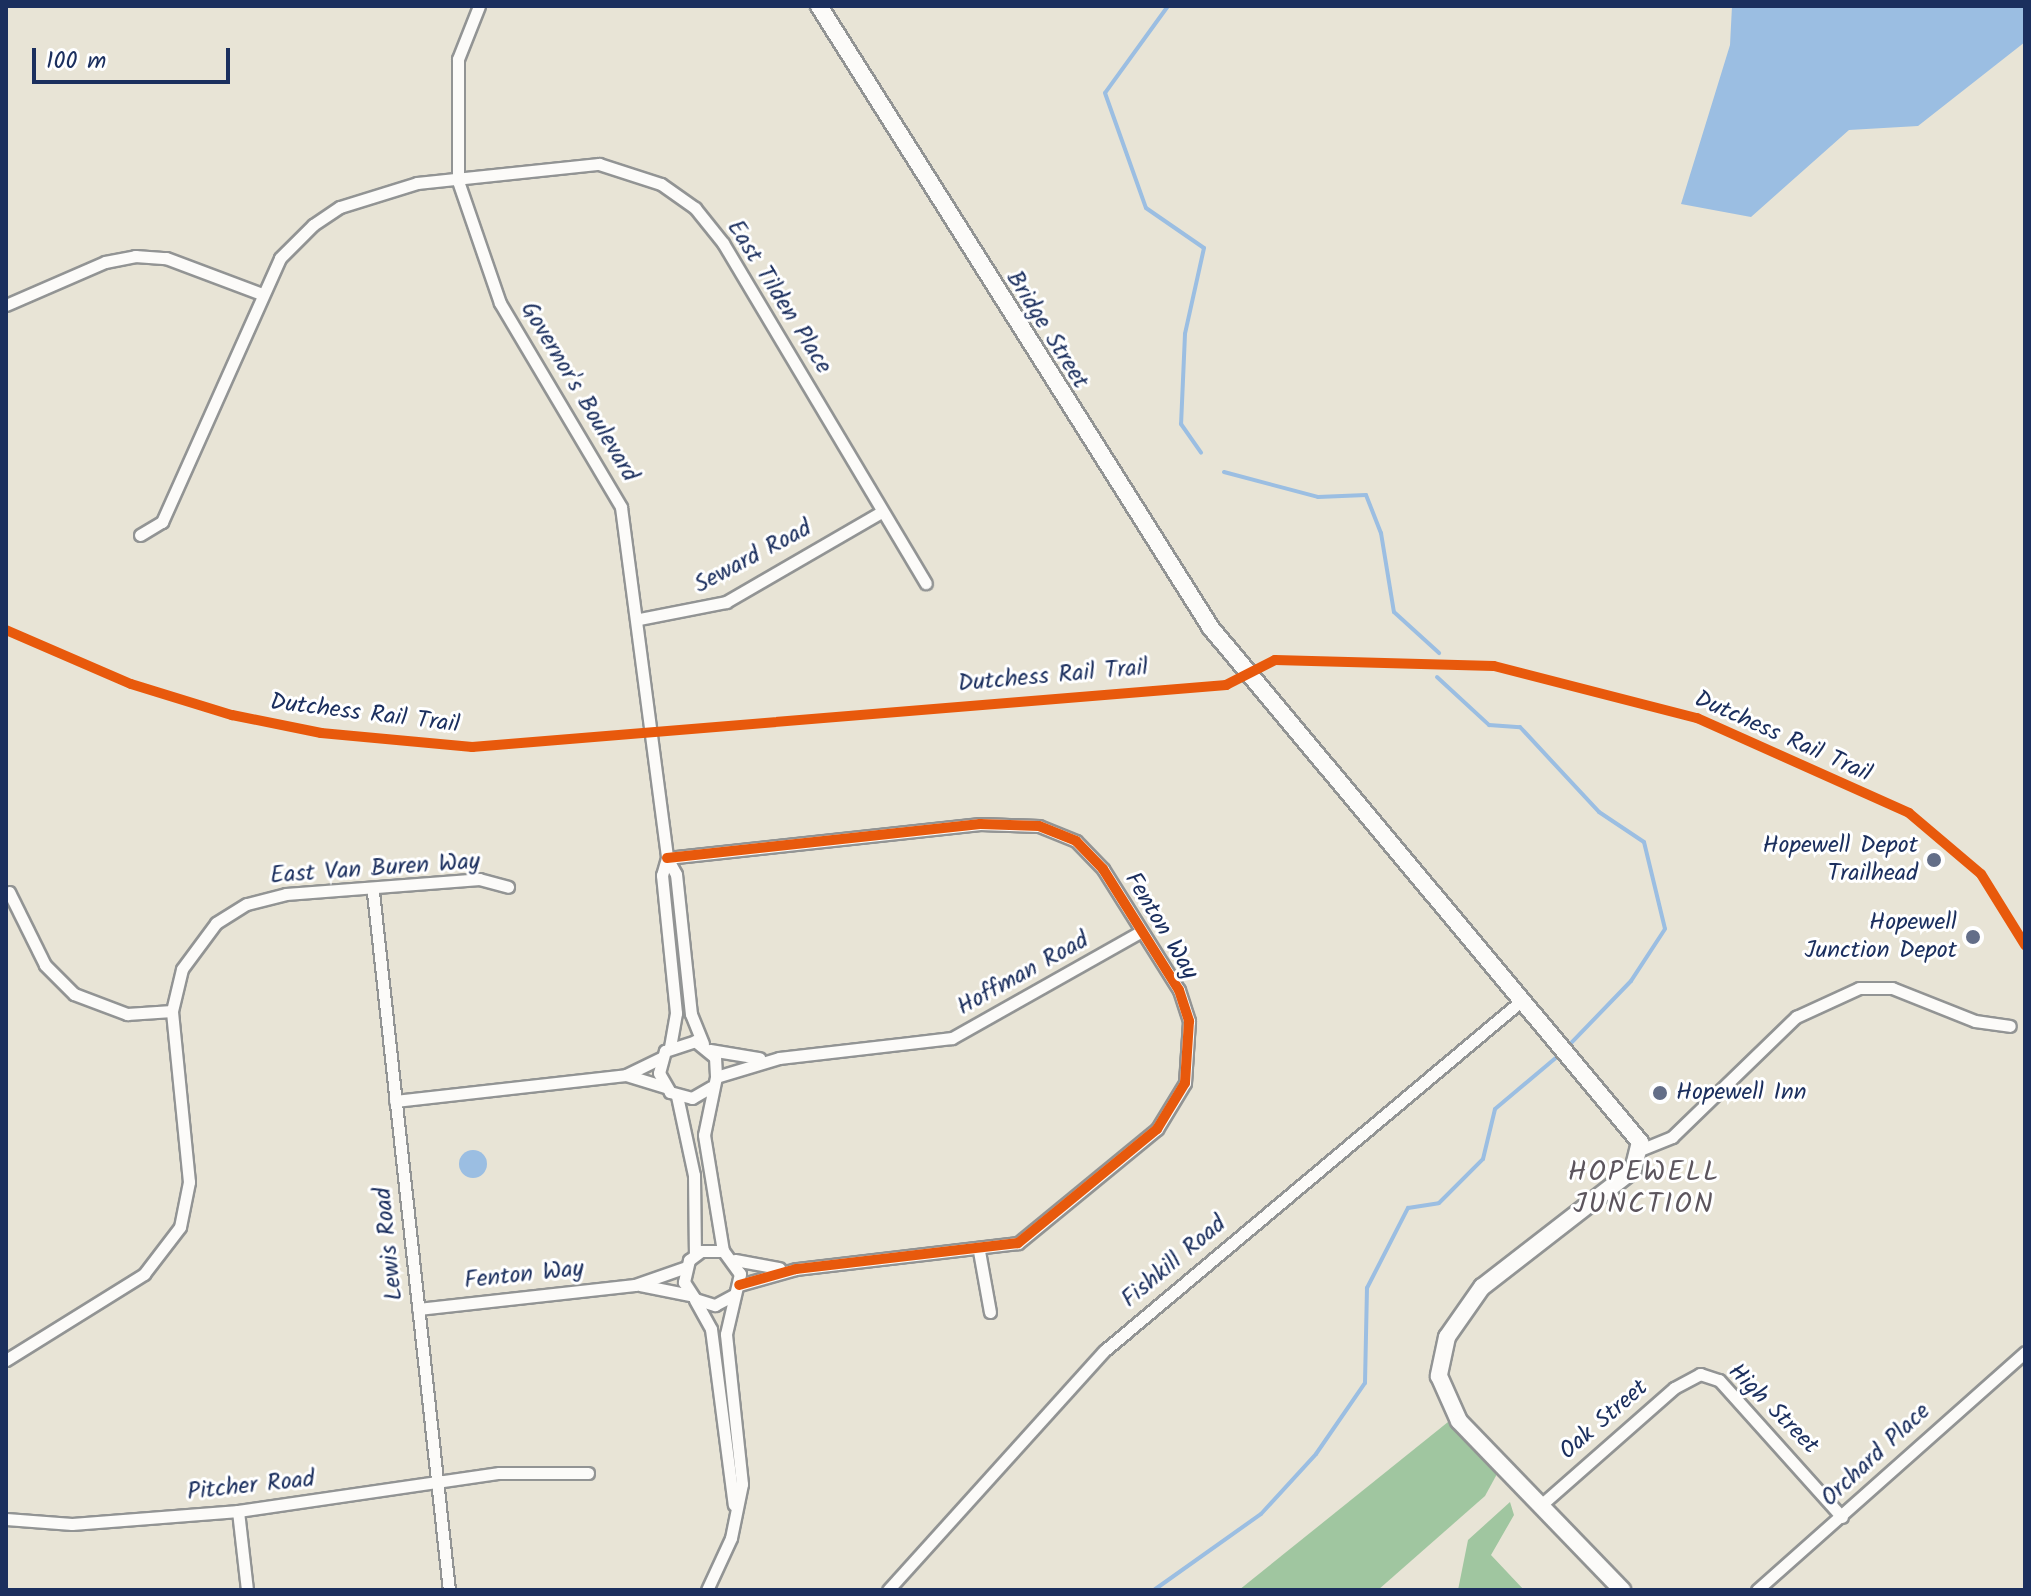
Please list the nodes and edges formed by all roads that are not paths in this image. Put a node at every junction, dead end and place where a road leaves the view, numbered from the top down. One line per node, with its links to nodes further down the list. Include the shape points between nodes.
1 (479, 6): 3 (street, Governor's Boulevard, via 458,59)
2 (819, 6): 15 (main road, Bridge Street, via 1024,341 1245,672)
3 (458, 181): 4 (street, East Tilden Place, via 417,183 340,207 280,258); 6 (street, East Tilden Place, via 599,164 661,184 695,208); 9 (street, Governor's Boulevard, via 500,303 621,507)
4 (262, 294): 5 (street, via 166,258 135,256 105,262); 7 (street, East Tilden Place, via 162,522)
5 (6, 305)
6 (881, 512): 8 (street, East Tilden Place); 9 (street, Seward Road, via 726,602)
7 (140, 535)
8 (926, 583)
9 (639, 619): 10 (street, Governor's Boulevard)
10 (667, 858): 14 (street, Fenton Way, via 980,824 1039,826 1076,841 1103,869); 18 (street, Governor's Boulevard, via 662,875 676,1013); 19 (street, Governor's Boulevard, via 676,874 691,1014)
11 (508, 887): 13 (street, East Van Buren Way, via 479,879)
12 (9, 892): 16 (street, via 45,965 74,994 127,1014)
13 (373, 892): 16 (street, East Van Buren Way, via 286,894 231,911 188,957); 26 (street, Lewis Road)
14 (1140, 932): 21 (street, Hoffman Road, via 952,1038); 29 (street, Fenton Way, via 1179,990 1189,1021 1190,1054 1173,1106 1157,1129 1033,1232)
15 (1521, 1001): 27 (main road, Bridge Street, via 1634,1132); 52 (street, Fishkill Road, via 1104,1351)
16 (172, 1011): 40 (street, East Van Buren Way, via 189,1182 180,1227 144,1274)
17 (2010, 1026): 27 (street, via 1975,1021 1892,988 1842,993 1796,1017 1672,1137)
18 (670, 1046): 19 (street); 20 (street)
19 (707, 1047): 21 (street, Hoffman Road); 23 (street)
20 (661, 1058): 22 (street); 24 (street)
21 (779, 1058): 23 (street, Hoffman Road)
22 (626, 1075): 24 (street); 26 (street)
23 (714, 1082): 25 (street); 28 (street, via 704,1135)
24 (665, 1087): 25 (street)
25 (677, 1096): 30 (street, via 694,1175)
26 (395, 1101): 37 (street, Lewis Road)
27 (1640, 1150): 44 (main road, via 1633,1170 1482,1287 1440,1355 1451,1412)
28 (723, 1251): 30 (street); 31 (street)
29 (979, 1251): 33 (street, Fenton Way); 38 (street)
30 (695, 1255): 32 (street)
31 (735, 1260): 33 (street, Fenton Way); 35 (street)
32 (686, 1267): 34 (street, Fenton Way); 36 (street)
33 (796, 1269): 35 (street, Fenton Way)
34 (635, 1285): 36 (street, Fenton Way); 37 (street, Fenton Way)
35 (737, 1290): 36 (street, via 715,1305); 45 (street, via 726,1334 742,1484)
36 (692, 1297): 45 (street, via 711,1329)
37 (418, 1309): 43 (street, Lewis Road)
38 (990, 1312)
39 (2025, 1352): 47 (street, Orchard Place)
40 (6, 1360)
41 (1700, 1374): 44 (street, Oak Street, via 1674,1388); 47 (street, High Street, via 1719,1380)
42 (588, 1473): 43 (street, Pitcher Road, via 499,1473)
43 (435, 1486): 46 (street, Pitcher Road); 50 (street, Lewis Road)
44 (1541, 1505): 53 (main road)
45 (735, 1506): 51 (street, via 731,1538)
46 (238, 1511): 48 (street, Pitcher Road, via 72,1524); 49 (street)
47 (1842, 1517): 54 (street, Orchard Place)
48 (6, 1519)
49 (247, 1590)
50 (449, 1590)
51 (707, 1590)
52 (888, 1590)
53 (1622, 1590)
54 (1757, 1590)

